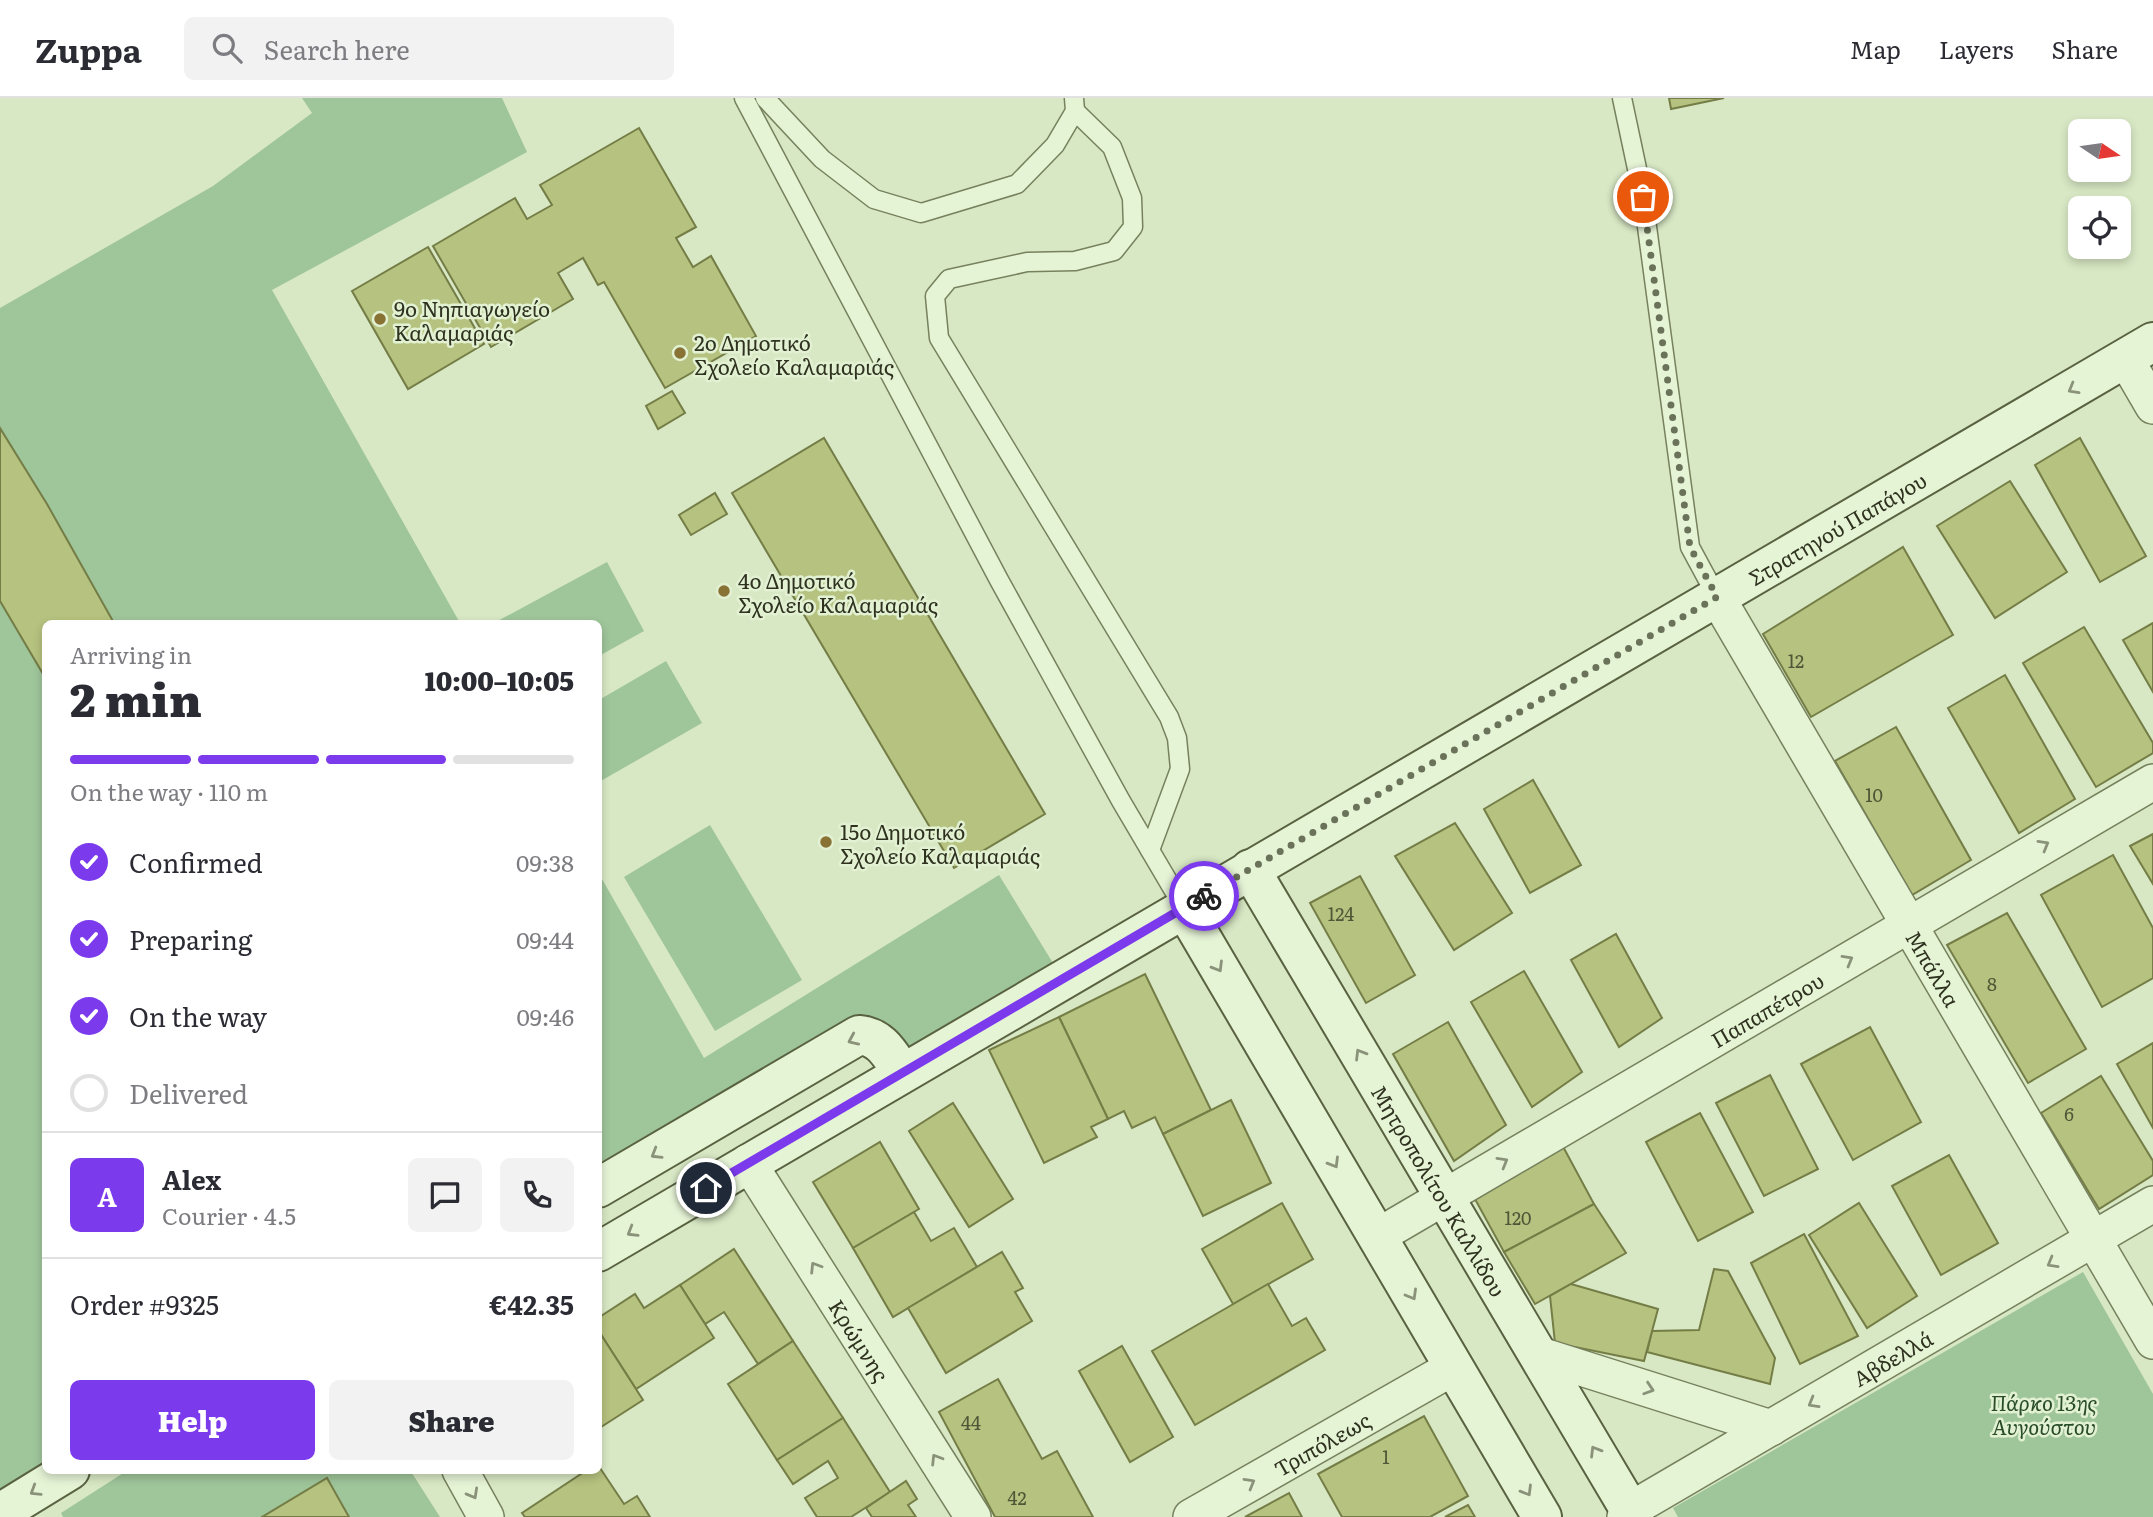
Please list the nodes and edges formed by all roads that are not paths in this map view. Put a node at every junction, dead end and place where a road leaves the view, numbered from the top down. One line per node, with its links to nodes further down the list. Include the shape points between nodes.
1 (744, 98): 9 (lane, via 999,580)
2 (765, 98): 4 (lane, via 822,159 874,199 921,213 1017,184 1055,145)
3 (1622, 98): 7 (lane, via 1643,197 1690,547)
4 (1075, 105): 9 (lane, via 1112,147 1132,198 1133,227 1114,251 1075,261 1027,262 948,279 935,296 939,338 1169,717 1180,769)
5 (2139, 350): 6 (street); 7 (street, Στρατηγού Παπάγου, one-way to 7)
6 (2153, 406)
7 (1717, 597): 10 (street, Στρατηγού Παπάγου); 12 (street, Μπάλλα)
8 (2153, 782): 12 (street, Παπαπέτρου, one-way to 8)
9 (1150, 850): 11 (lane)
10 (1250, 869): 11 (street, Στρατηγού Παπάγου); 16 (street, Μητροπολίτου Καλλίδου, one-way to 10)
11 (1184, 908): 13 (street, Στρατηγού Παπάγου); 18 (street, one-way to 18)
12 (1909, 925): 16 (street, Παπαπέτρου, one-way to 12); 19 (street, Μπάλλα)
13 (902, 1072): 14 (street, Στρατηγού Παπάγου); 15 (street, one-way to 15, via 880,1041 859,1035)
14 (748, 1162): 20 (street, Στρατηγού Παπάγου, one-way to 20); 30 (street, Κρώμνης, one-way to 14)
15 (602, 1186)
16 (1444, 1197): 18 (street, Παπαπέτρου); 22 (street, Μητροπολίτου Καλλίδου)
17 (2153, 1204): 19 (street, Αβδελλά)
18 (1378, 1236): 23 (street, one-way to 23)
19 (2094, 1239): 21 (street, Μπάλλα); 24 (street, Αβδελλά, one-way to 24)
20 (602, 1250)
21 (2153, 1341)
22 (1537, 1354): 24 (street, one-way to 24); 28 (street, Μητροπολίτου Καλλίδου, one-way to 22)
23 (1454, 1367): 31 (street, Τριπόλεως, one-way to 23); 32 (street, one-way to 32)
24 (1771, 1428): 28 (street, Αβδελλά)
25 (63, 1474): 27 (street, one-way to 27)
26 (462, 1474): 29 (street, one-way to 29)
27 (0, 1513)
28 (1630, 1515)
29 (486, 1517)
30 (973, 1517)
31 (1191, 1517)
32 (1542, 1517)

